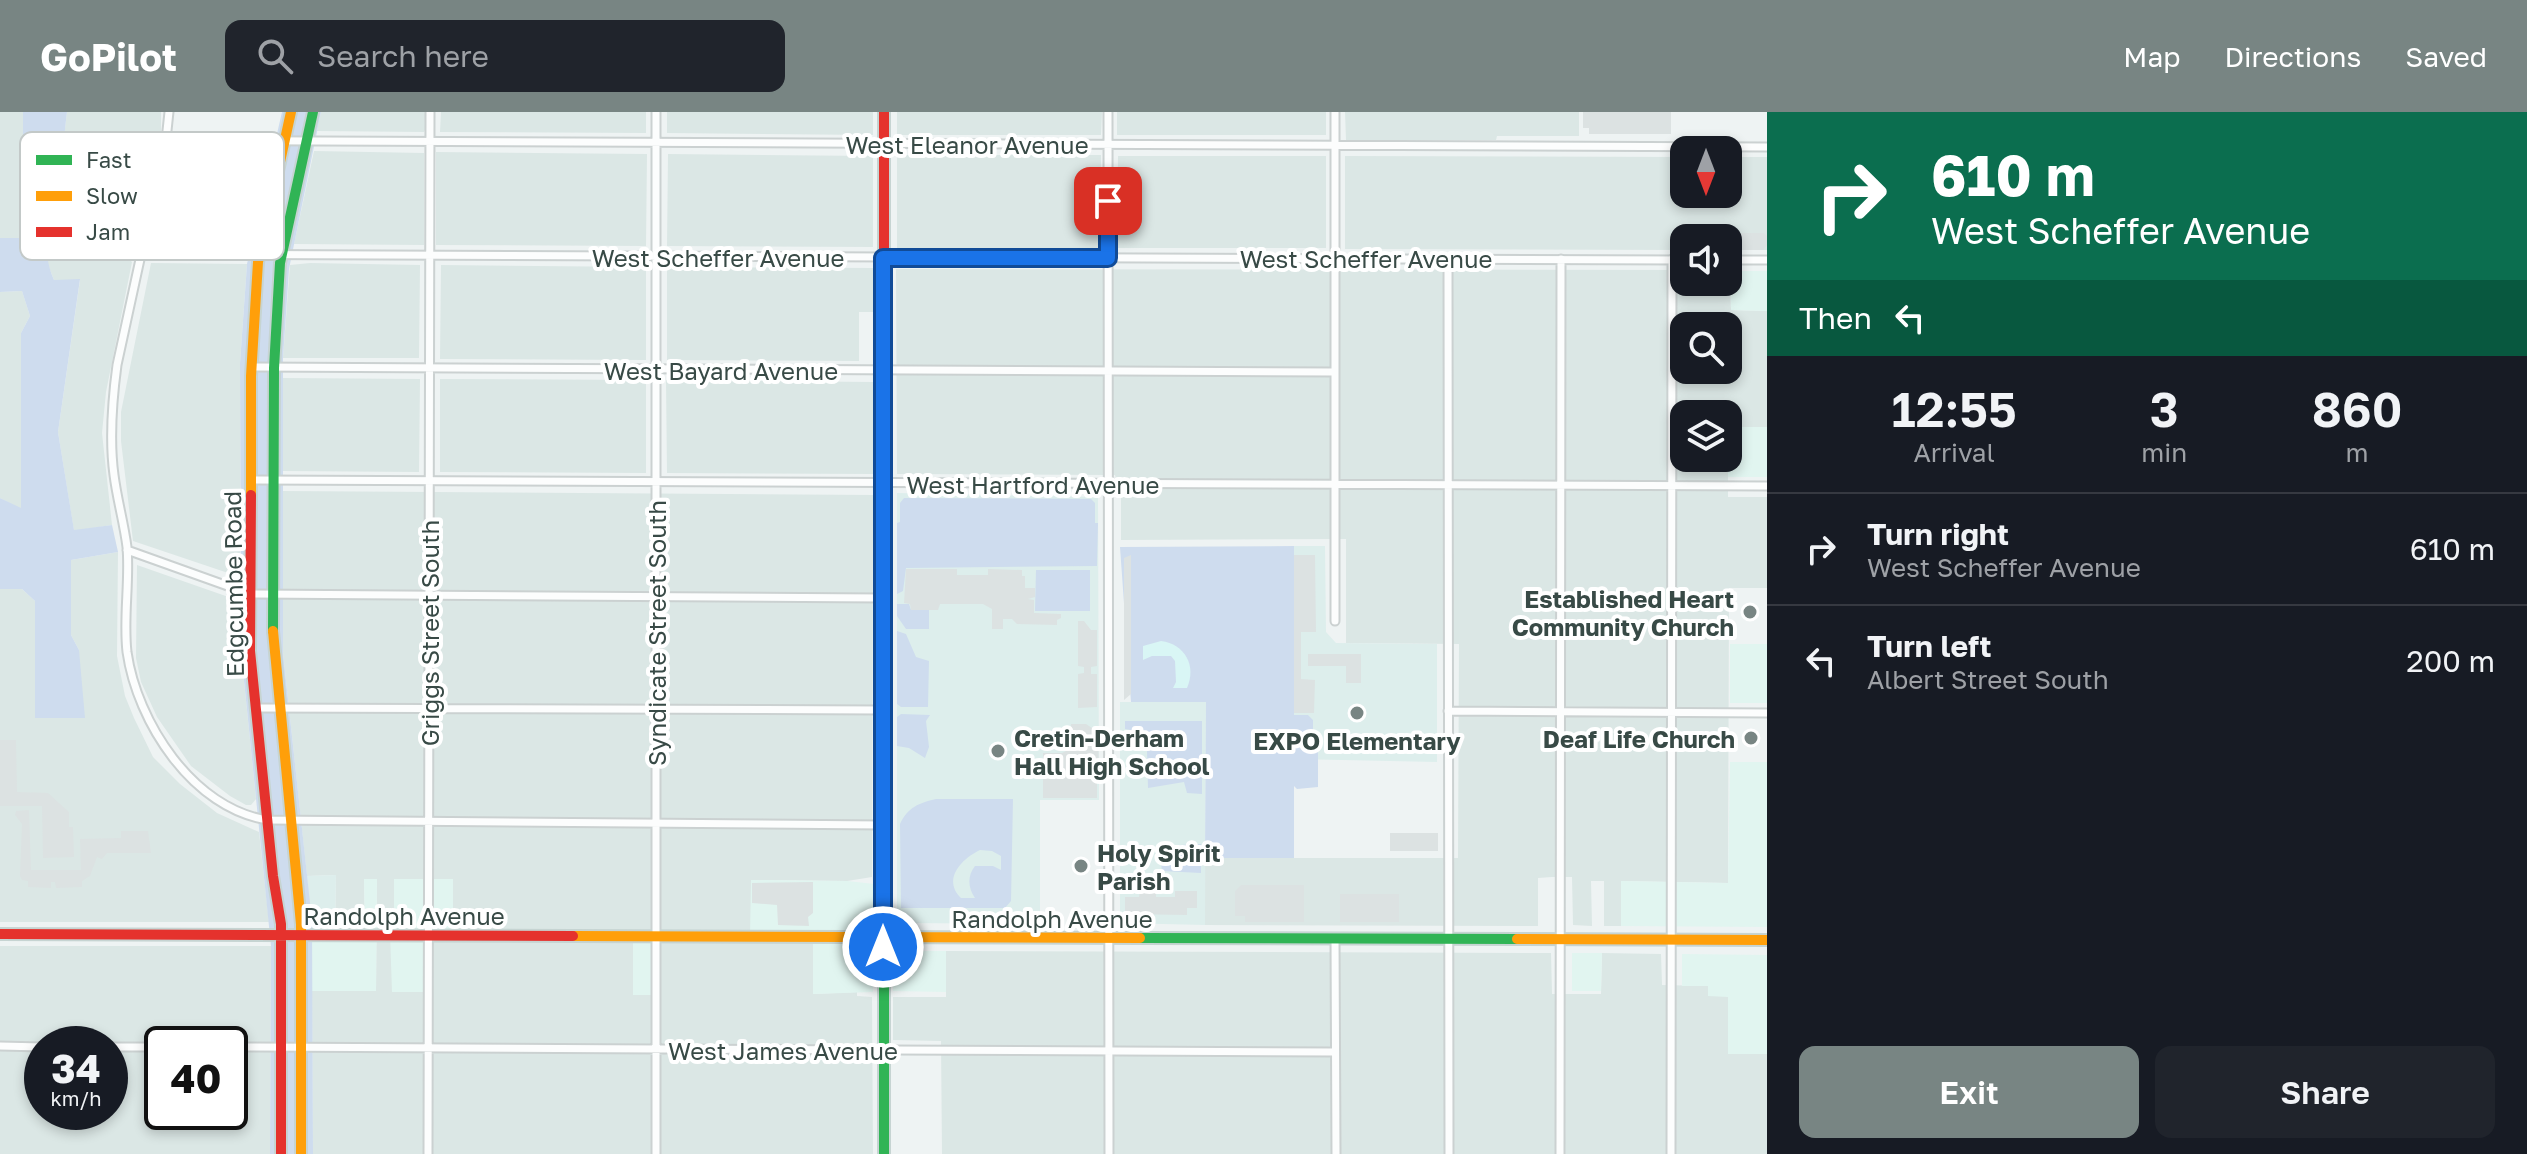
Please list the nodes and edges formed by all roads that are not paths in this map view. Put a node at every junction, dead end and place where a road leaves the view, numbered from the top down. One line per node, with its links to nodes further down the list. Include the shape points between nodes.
1 (169, 112): 9 (street)
2 (291, 112): 11 (street, Edgcumbe Road)
3 (313, 112): 10 (street, Edgcumbe Road)
4 (430, 112): 12 (street, Griggs Street South)
5 (656, 112): 13 (street, Syndicate Street South)
6 (884, 112): 14 (street)
7 (1108, 112): 15 (street)
8 (1335, 112): 16 (street)
9 (167, 132)
10 (307, 140): 11 (street, West Eleanor Avenue); 12 (street, West Eleanor Avenue); 19 (street, Edgcumbe Road)
11 (285, 142): 17 (street, Edgcumbe Road)
12 (430, 142): 13 (street, West Eleanor Avenue); 21 (street, Griggs Street South)
13 (656, 143): 14 (street, West Eleanor Avenue); 22 (street, Syndicate Street South)
14 (884, 144): 15 (street, West Eleanor Avenue); 23 (street)
15 (1108, 144): 16 (street, West Eleanor Avenue); 24 (street)
16 (1335, 145): 18 (street, West Eleanor Avenue); 25 (street)
17 (284, 146)
18 (1767, 147)
19 (284, 245)
20 (284, 254): 21 (street, West Scheffer Avenue)
21 (430, 255): 22 (street, West Scheffer Avenue); 37 (street, Griggs Street South)
22 (656, 256): 23 (street, West Scheffer Avenue); 38 (street, Syndicate Street South)
23 (883, 258): 24 (street, West Scheffer Avenue); 39 (street)
24 (1108, 258): 25 (street, West Scheffer Avenue); 40 (street)
25 (1335, 258): 26 (street, West Scheffer Avenue); 41 (street)
26 (1448, 259): 27 (street, West Scheffer Avenue); 49 (street)
27 (1561, 259): 28 (street, West Scheffer Avenue); 50 (street)
28 (1670, 259)
29 (140, 260): 53 (street, via 117,365 111,421)
30 (260, 260): 35 (street, Edgcumbe Road)
31 (282, 260): 36 (street, Edgcumbe Road)
32 (1742, 260): 33 (street)
33 (1767, 260)
34 (1672, 296): 51 (street)
35 (252, 367): 36 (street, West Bayard Avenue); 42 (street, Edgcumbe Road)
36 (274, 368): 37 (street, West Bayard Avenue); 43 (street, Edgcumbe Road)
37 (429, 369): 38 (street, West Bayard Avenue); 44 (street, Griggs Street South)
38 (656, 370): 39 (street, West Bayard Avenue); 45 (street, Syndicate Street South)
39 (883, 370): 40 (street, West Bayard Avenue); 46 (street)
40 (1108, 371): 41 (street, West Bayard Avenue); 47 (street)
41 (1335, 372): 48 (street)
42 (251, 480): 43 (street, West Hartford Avenue); 54 (street, Edgcumbe Road)
43 (273, 480): 44 (street, West Hartford Avenue); 55 (street, Edgcumbe Road)
44 (429, 481): 45 (street, West Hartford Avenue); 56 (street, Griggs Street South)
45 (656, 482): 46 (street, West Hartford Avenue); 57 (street, Syndicate Street South)
46 (883, 483): 47 (street, West Hartford Avenue); 58 (street)
47 (1109, 485): 48 (street, West Hartford Avenue); 80 (street)
48 (1335, 486): 49 (street, West Hartford Avenue); 59 (street)
49 (1449, 486): 50 (street, West Hartford Avenue); 65 (street)
50 (1561, 486): 51 (street, West Hartford Avenue); 66 (street)
51 (1671, 486): 52 (street, West Hartford Avenue); 67 (street)
52 (1767, 486)
53 (127, 550): 54 (street); 69 (street, via 127,649 135,689 153,729 175,761 205,789 253,818)
54 (250, 594): 55 (street); 61 (street, Edgcumbe Road)
55 (273, 594): 56 (street); 60 (street, Edgcumbe Road)
56 (429, 595): 57 (street); 62 (street, Griggs Street South)
57 (656, 596): 58 (street); 63 (street, Syndicate Street South)
58 (883, 598): 64 (street)
59 (1335, 621)
60 (278, 707): 61 (street); 62 (street); 70 (street, Edgcumbe Road)
61 (257, 708): 69 (street, Edgcumbe Road)
62 (429, 708): 63 (street); 71 (street, Griggs Street South)
63 (656, 709): 64 (street); 72 (street, Syndicate Street South)
64 (883, 710): 73 (street)
65 (1448, 711): 66 (street); 82 (street)
66 (1561, 712): 67 (street); 83 (street)
67 (1671, 713): 68 (street); 84 (street)
68 (1767, 713)
69 (268, 820): 70 (street); 75 (street, Edgcumbe Road)
70 (290, 820): 71 (street); 76 (street, Edgcumbe Road)
71 (429, 821): 72 (street); 77 (street, Griggs Street South)
72 (656, 822): 73 (street); 78 (street, Syndicate Street South)
73 (883, 825): 79 (street)
74 (0, 934): 75 (street, Randolph Avenue)
75 (281, 935): 76 (street, Randolph Avenue); 89 (street, Edgcumbe Road)
76 (301, 935): 77 (street, Randolph Avenue); 90 (street, Edgcumbe Road)
77 (429, 935): 78 (street, Randolph Avenue); 91 (street, Griggs Street South)
78 (656, 937): 79 (street, Randolph Avenue); 92 (street, Syndicate Street South)
79 (883, 938): 80 (street, Randolph Avenue); 93 (street)
80 (1109, 938): 81 (street, Randolph Avenue); 94 (street)
81 (1335, 938): 82 (street, Randolph Avenue); 95 (street)
82 (1449, 938): 83 (street, Randolph Avenue); 103 (street)
83 (1561, 939): 84 (street, Randolph Avenue); 104 (street)
84 (1671, 939): 85 (street, Randolph Avenue); 105 (street)
85 (1767, 940)
86 (0, 1046): 87 (street)
87 (24, 1047)
88 (248, 1047): 89 (street, West James Avenue)
89 (281, 1048): 90 (street, West James Avenue); 96 (street, Edgcumbe Road)
90 (302, 1048): 91 (street, West James Avenue); 97 (street, Edgcumbe Road)
91 (428, 1048): 92 (street, West James Avenue); 98 (street, Griggs Street South)
92 (656, 1050): 93 (street, West James Avenue); 99 (street, Syndicate Street South)
93 (884, 1051): 94 (street, West James Avenue); 100 (street)
94 (1109, 1051): 95 (street, West James Avenue); 101 (street)
95 (1335, 1052): 102 (street)
96 (281, 1154)
97 (301, 1154)
98 (428, 1154)
99 (656, 1154)
100 (884, 1154)
101 (1109, 1154)
102 (1336, 1154)
103 (1449, 1154)
104 (1560, 1154)
105 (1671, 1154)

